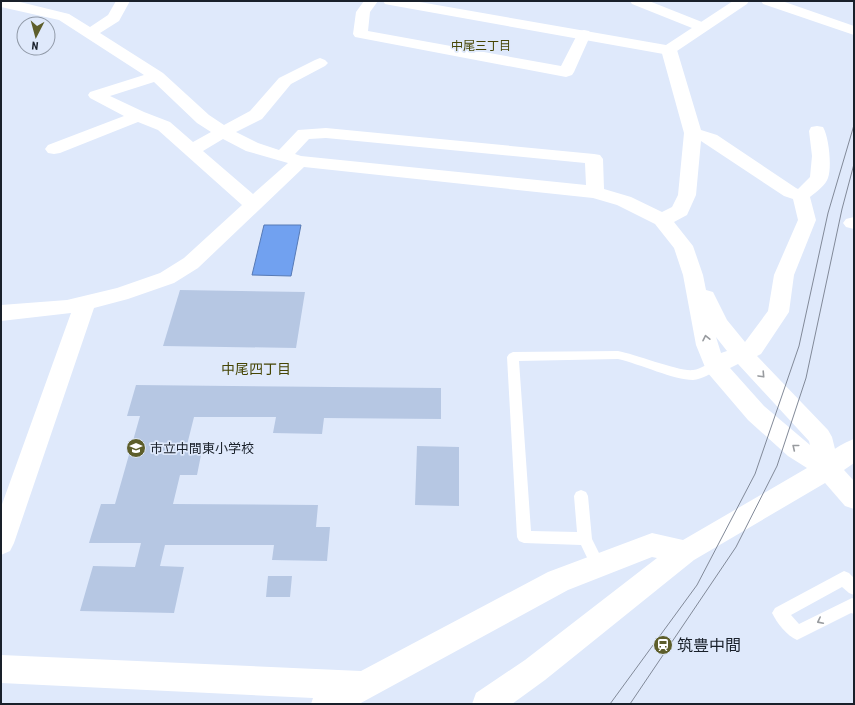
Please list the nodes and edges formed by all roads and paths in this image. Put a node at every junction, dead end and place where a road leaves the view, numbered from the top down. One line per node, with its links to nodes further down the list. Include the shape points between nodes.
1 (123, 1): 11 (street, via 114,18)
2 (371, 1): 12 (street, via 363,12 360,34 566,72)
3 (390, 1): 8 (street)
4 (637, 1): 9 (street)
5 (742, 1): 9 (street)
6 (768, 1): 10 (street)
7 (1, 3): 11 (street, via 64,17)
8 (420, 3): 12 (street)
9 (702, 27): 13 (street)
10 (854, 31)
11 (89, 34): 15 (street)
12 (584, 34): 13 (street)
13 (669, 50): 19 (street)
14 (320, 63): 18 (street, via 285,81 256,115)
15 (157, 76): 16 (street, via 96,95); 18 (street, via 203,119)
16 (138, 116): 20 (street); 21 (street, via 164,126)
17 (817, 131): 24 (street, via 821,156 819,178)
18 (224, 133): 21 (street); 22 (street, via 252,147)
19 (694, 133): 24 (street, via 711,139 790,192); 26 (street, via 687,195 680,211)
20 (54, 149)
21 (191, 150): 25 (street)
22 (291, 159): 23 (street); 23 (street, via 304,134 326,133 594,159); 25 (street)
23 (595, 192): 26 (street, via 624,201)
24 (801, 196): 30 (street, via 807,220 784,275 778,312 753,348)
25 (254, 205): 28 (street, via 191,263 167,278 121,294)
26 (662, 220): 27 (street, via 683,246)
27 (693, 275): 30 (street, via 718,324); 31 (street, one-way to 27, via 707,344)
28 (86, 302): 29 (street, via 66,307); 37 (street)
29 (1, 313)
30 (741, 353): 31 (street); 33 (street, one-way to 33, via 820,436)
31 (715, 366): 33 (street, one-way to 31, via 797,449 756,413); 36 (lane, via 694,375 618,355 513,357 524,537)
32 (854, 449): 33 (street)
33 (828, 469): 35 (street); 38 (street)
34 (581, 496): 36 (lane)
35 (854, 498)
36 (586, 539): 39 (lane)
37 (1, 542)
38 (685, 552): 39 (street, via 652,545); 45 (street, via 535,670)
39 (598, 565): 43 (street, via 558,581)
40 (854, 588): 41 (lane, one-way to 40, via 852,605 797,633 780,613 844,578)
41 (854, 607)
42 (1, 669): 43 (street)
43 (364, 686): 44 (street)
44 (326, 704)
45 (487, 704)

